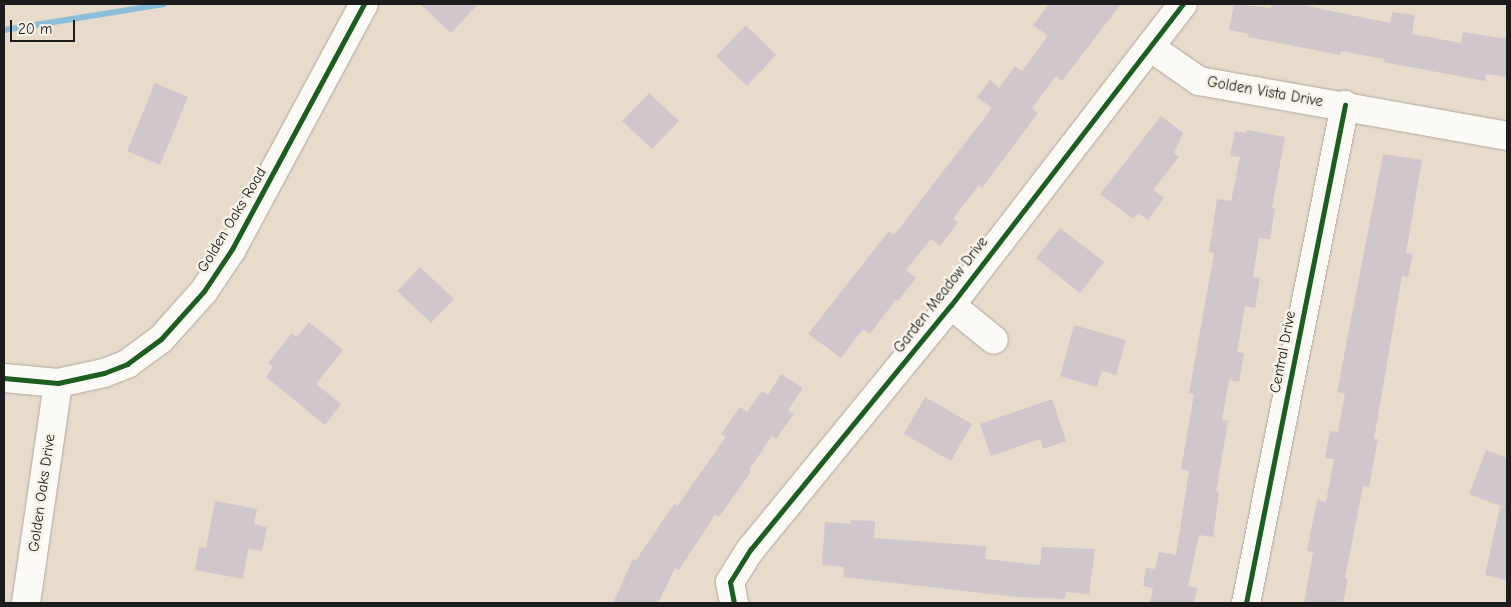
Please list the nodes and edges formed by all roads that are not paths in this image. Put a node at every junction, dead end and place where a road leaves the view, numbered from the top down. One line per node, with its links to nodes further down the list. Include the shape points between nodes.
1 (364, 4): 9 (street, Golden Oaks Road, via 232,249 204,291 161,339 126,364 104,373)
2 (1183, 4): 3 (street, Garden Meadow Drive)
3 (1150, 47): 4 (street, Golden Vista Drive, via 1199,80); 6 (street, Garden Meadow Drive)
4 (1345, 106): 5 (street, Golden Vista Drive); 12 (street, Central Drive)
5 (1507, 136)
6 (951, 305): 7 (street, Garden Meadow Drive); 11 (street, Garden Meadow Drive, via 751,549 730,582)
7 (994, 340)
8 (4, 378): 9 (street, Golden Oaks Road)
9 (58, 383): 10 (street, Golden Oaks Drive)
10 (26, 603)
11 (734, 603)
12 (1246, 603)

